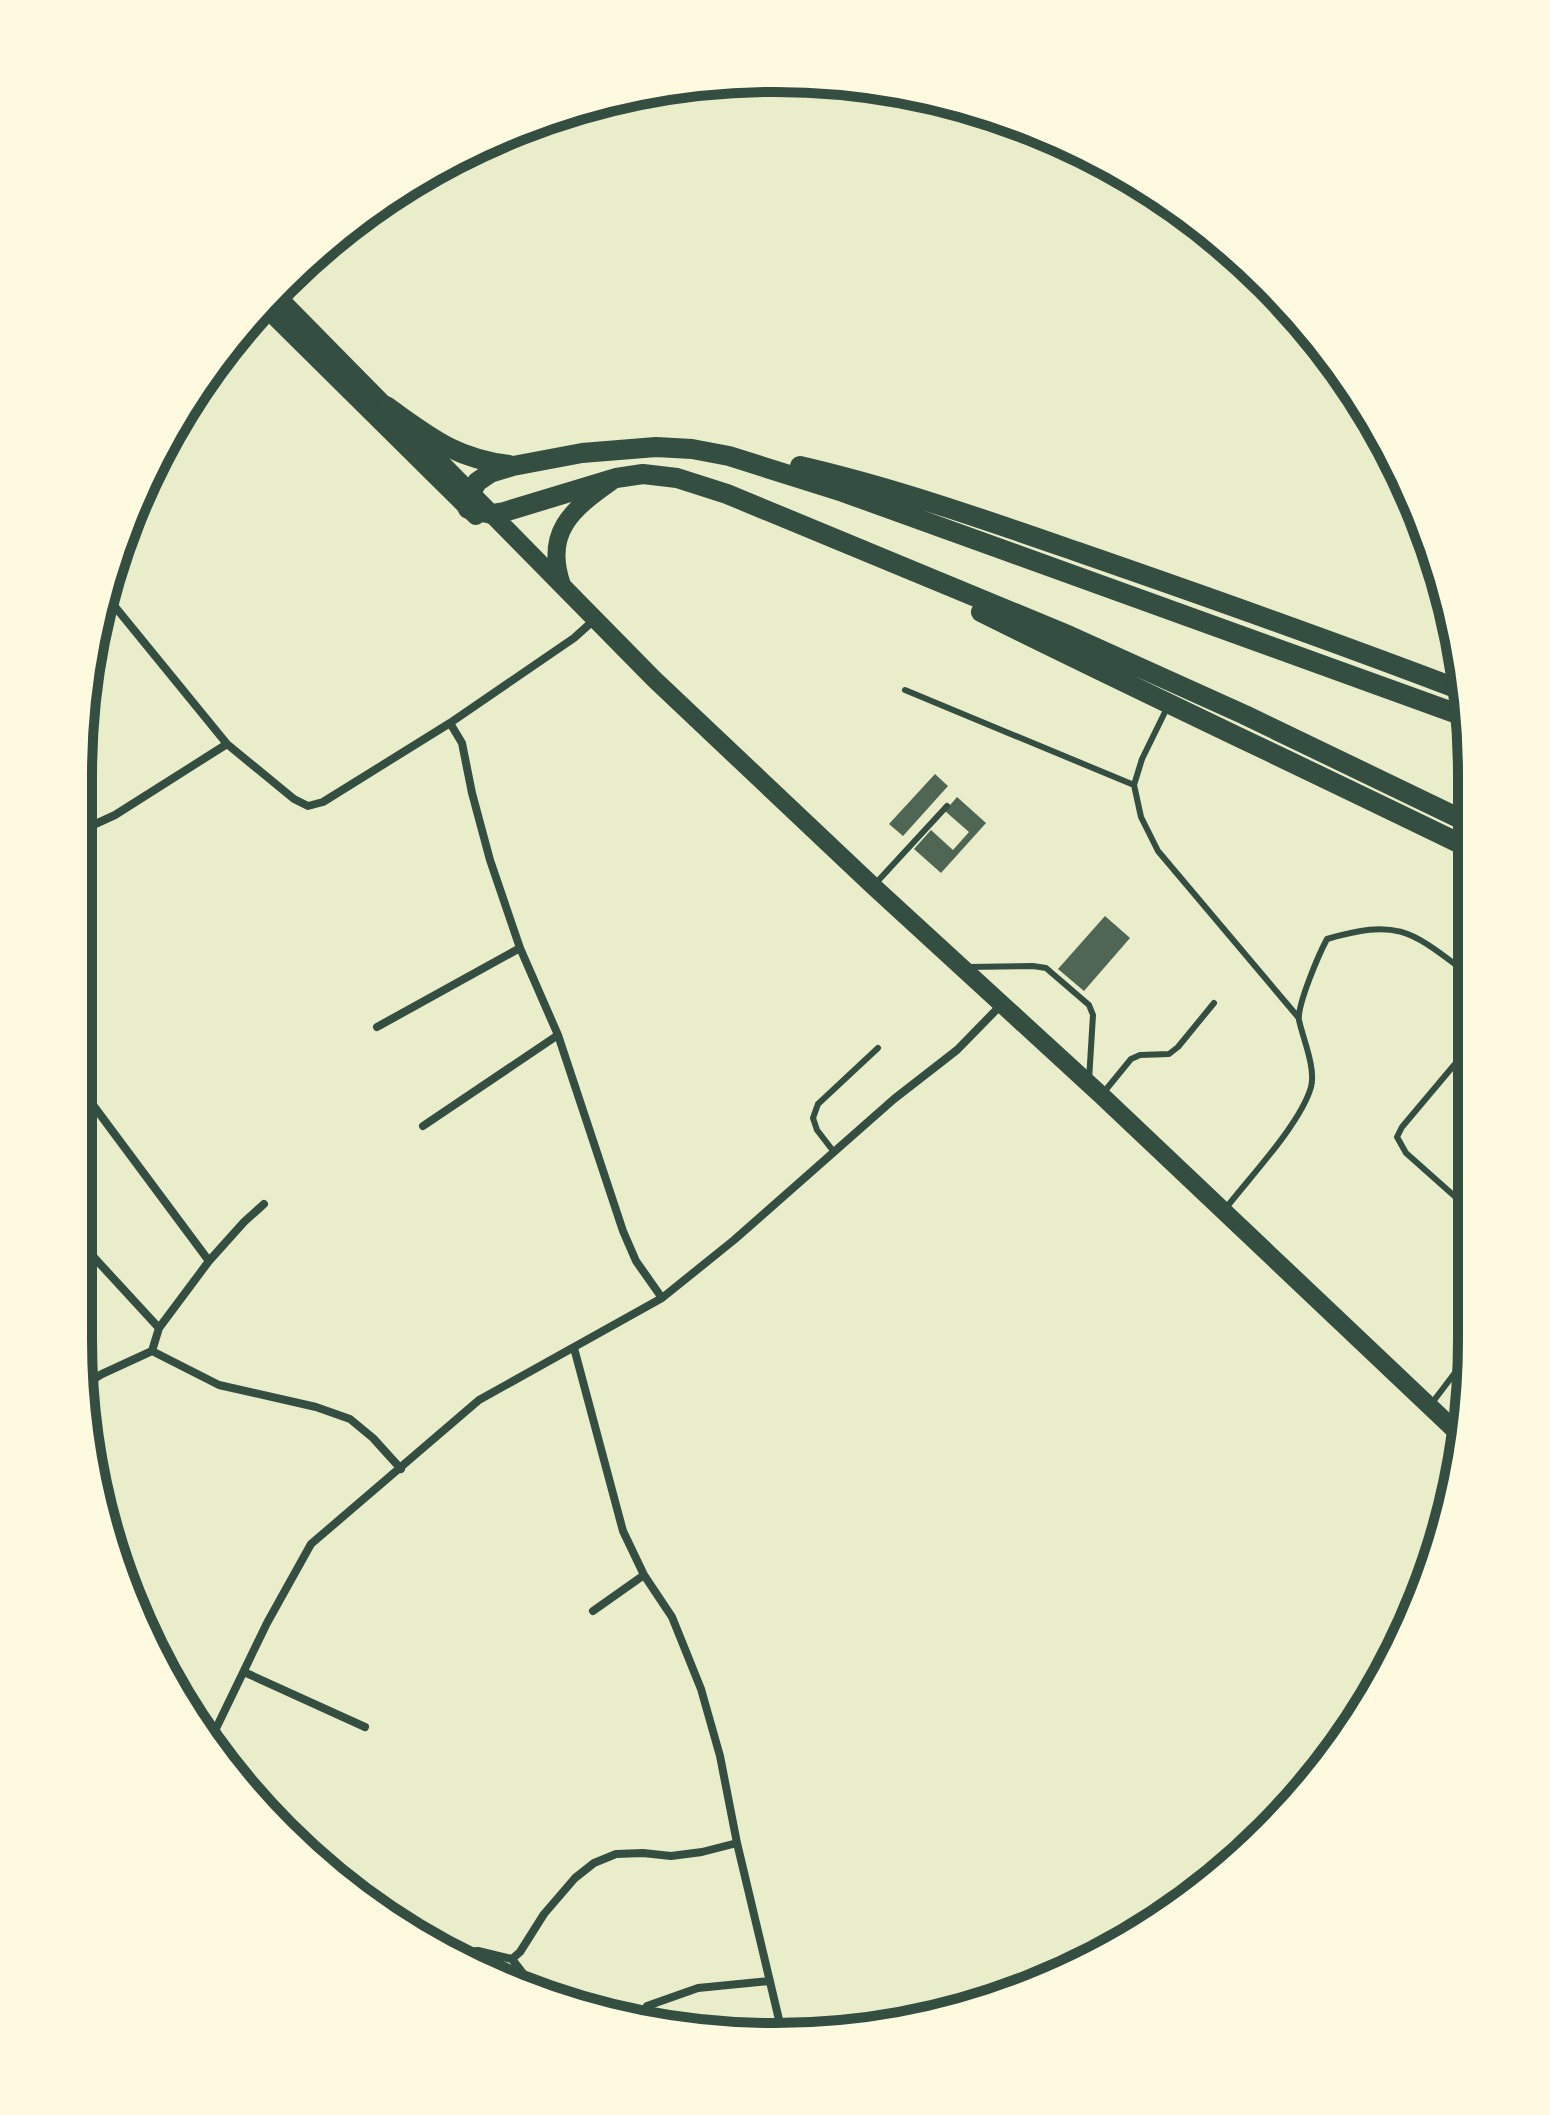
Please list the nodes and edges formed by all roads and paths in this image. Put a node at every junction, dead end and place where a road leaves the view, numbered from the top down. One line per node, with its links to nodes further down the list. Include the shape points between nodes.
1 (274, 311): 3 (main road)
2 (274, 311): 7 (main road)
3 (386, 406): 5 (highway, via 456,452); 9 (main road)
4 (729, 456): 5 (highway, via 656,447); 12 (highway, via 798,466 916,496); 15 (highway, via 843,492)
5 (513, 466): 7 (highway, via 477,482)
6 (616, 478): 7 (highway, via 504,512); 8 (highway, via 677,478); 9 (main road, via 564,523 556,542)
7 (468, 509): 11 (main road)
8 (823, 534): 14 (highway); 20 (highway, via 1070,636)
9 (563, 587): 11 (main road)
10 (113, 605): 17 (street)
11 (589, 615): 16 (street, via 574,638); 23 (main road)
12 (1452, 687)
13 (905, 690): 18 (lane)
14 (1169, 704): 18 (lane); 22 (highway)
15 (1455, 713)
16 (450, 723): 17 (street, via 323,802 308,806); 24 (street, via 462,743 490,860)
17 (227, 744): 21 (street)
18 (1134, 785): 29 (lane, via 1141,817 1158,851)
19 (947, 806): 23 (lane)
20 (1458, 818)
21 (92, 826)
22 (1458, 843)
23 (873, 886): 25 (main road)
24 (520, 948): 30 (street); 31 (street)
25 (962, 967): 28 (main road); 34 (lane, via 1046,968 1089,1005)
26 (1458, 967): 29 (lane, via 1421,939 1397,929 1359,929 1327,939)
27 (1214, 1003): 34 (lane, via 1169,1054 1131,1059)
28 (1003, 1004): 34 (main road); 37 (street, via 957,1050)
29 (1298, 1017): 40 (lane, via 1312,1085 1296,1119)
30 (377, 1027)
31 (558, 1035): 36 (street); 43 (street, via 623,1231)
32 (878, 1048): 37 (lane, via 818,1104 813,1118 817,1130)
33 (1455, 1064): 38 (lane, via 1397,1137 1406,1153)
34 (1095, 1089): 40 (main road)
35 (93, 1105): 42 (street)
36 (423, 1126)
37 (834, 1152): 43 (street)
38 (1458, 1199)
39 (264, 1204): 42 (street)
40 (1224, 1211): 49 (main road)
41 (92, 1255): 44 (street)
42 (209, 1261): 44 (street)
43 (662, 1298): 45 (street)
44 (159, 1328): 46 (street)
45 (574, 1348): 51 (street, via 479,1400); 52 (street, via 623,1531)
46 (152, 1351): 48 (street); 51 (street, via 219,1385 350,1419)
47 (1457, 1370): 49 (lane)
48 (93, 1380)
49 (1430, 1406): 50 (main road)
50 (1452, 1427)
51 (401, 1469): 54 (street, via 311,1544)
52 (644, 1575): 53 (street); 57 (street, via 672,1617 701,1689)
53 (593, 1611)
54 (244, 1672): 55 (street); 56 (street)
55 (365, 1727)
56 (215, 1731)
57 (737, 1843): 59 (street, via 671,1856 616,1854 594,1863 544,1914); 61 (street)
58 (470, 1952): 59 (street)
59 (512, 1959): 60 (street)
60 (524, 1975)
61 (770, 1981): 62 (street, via 698,1988); 63 (street)
62 (647, 2006)
63 (780, 2023)

